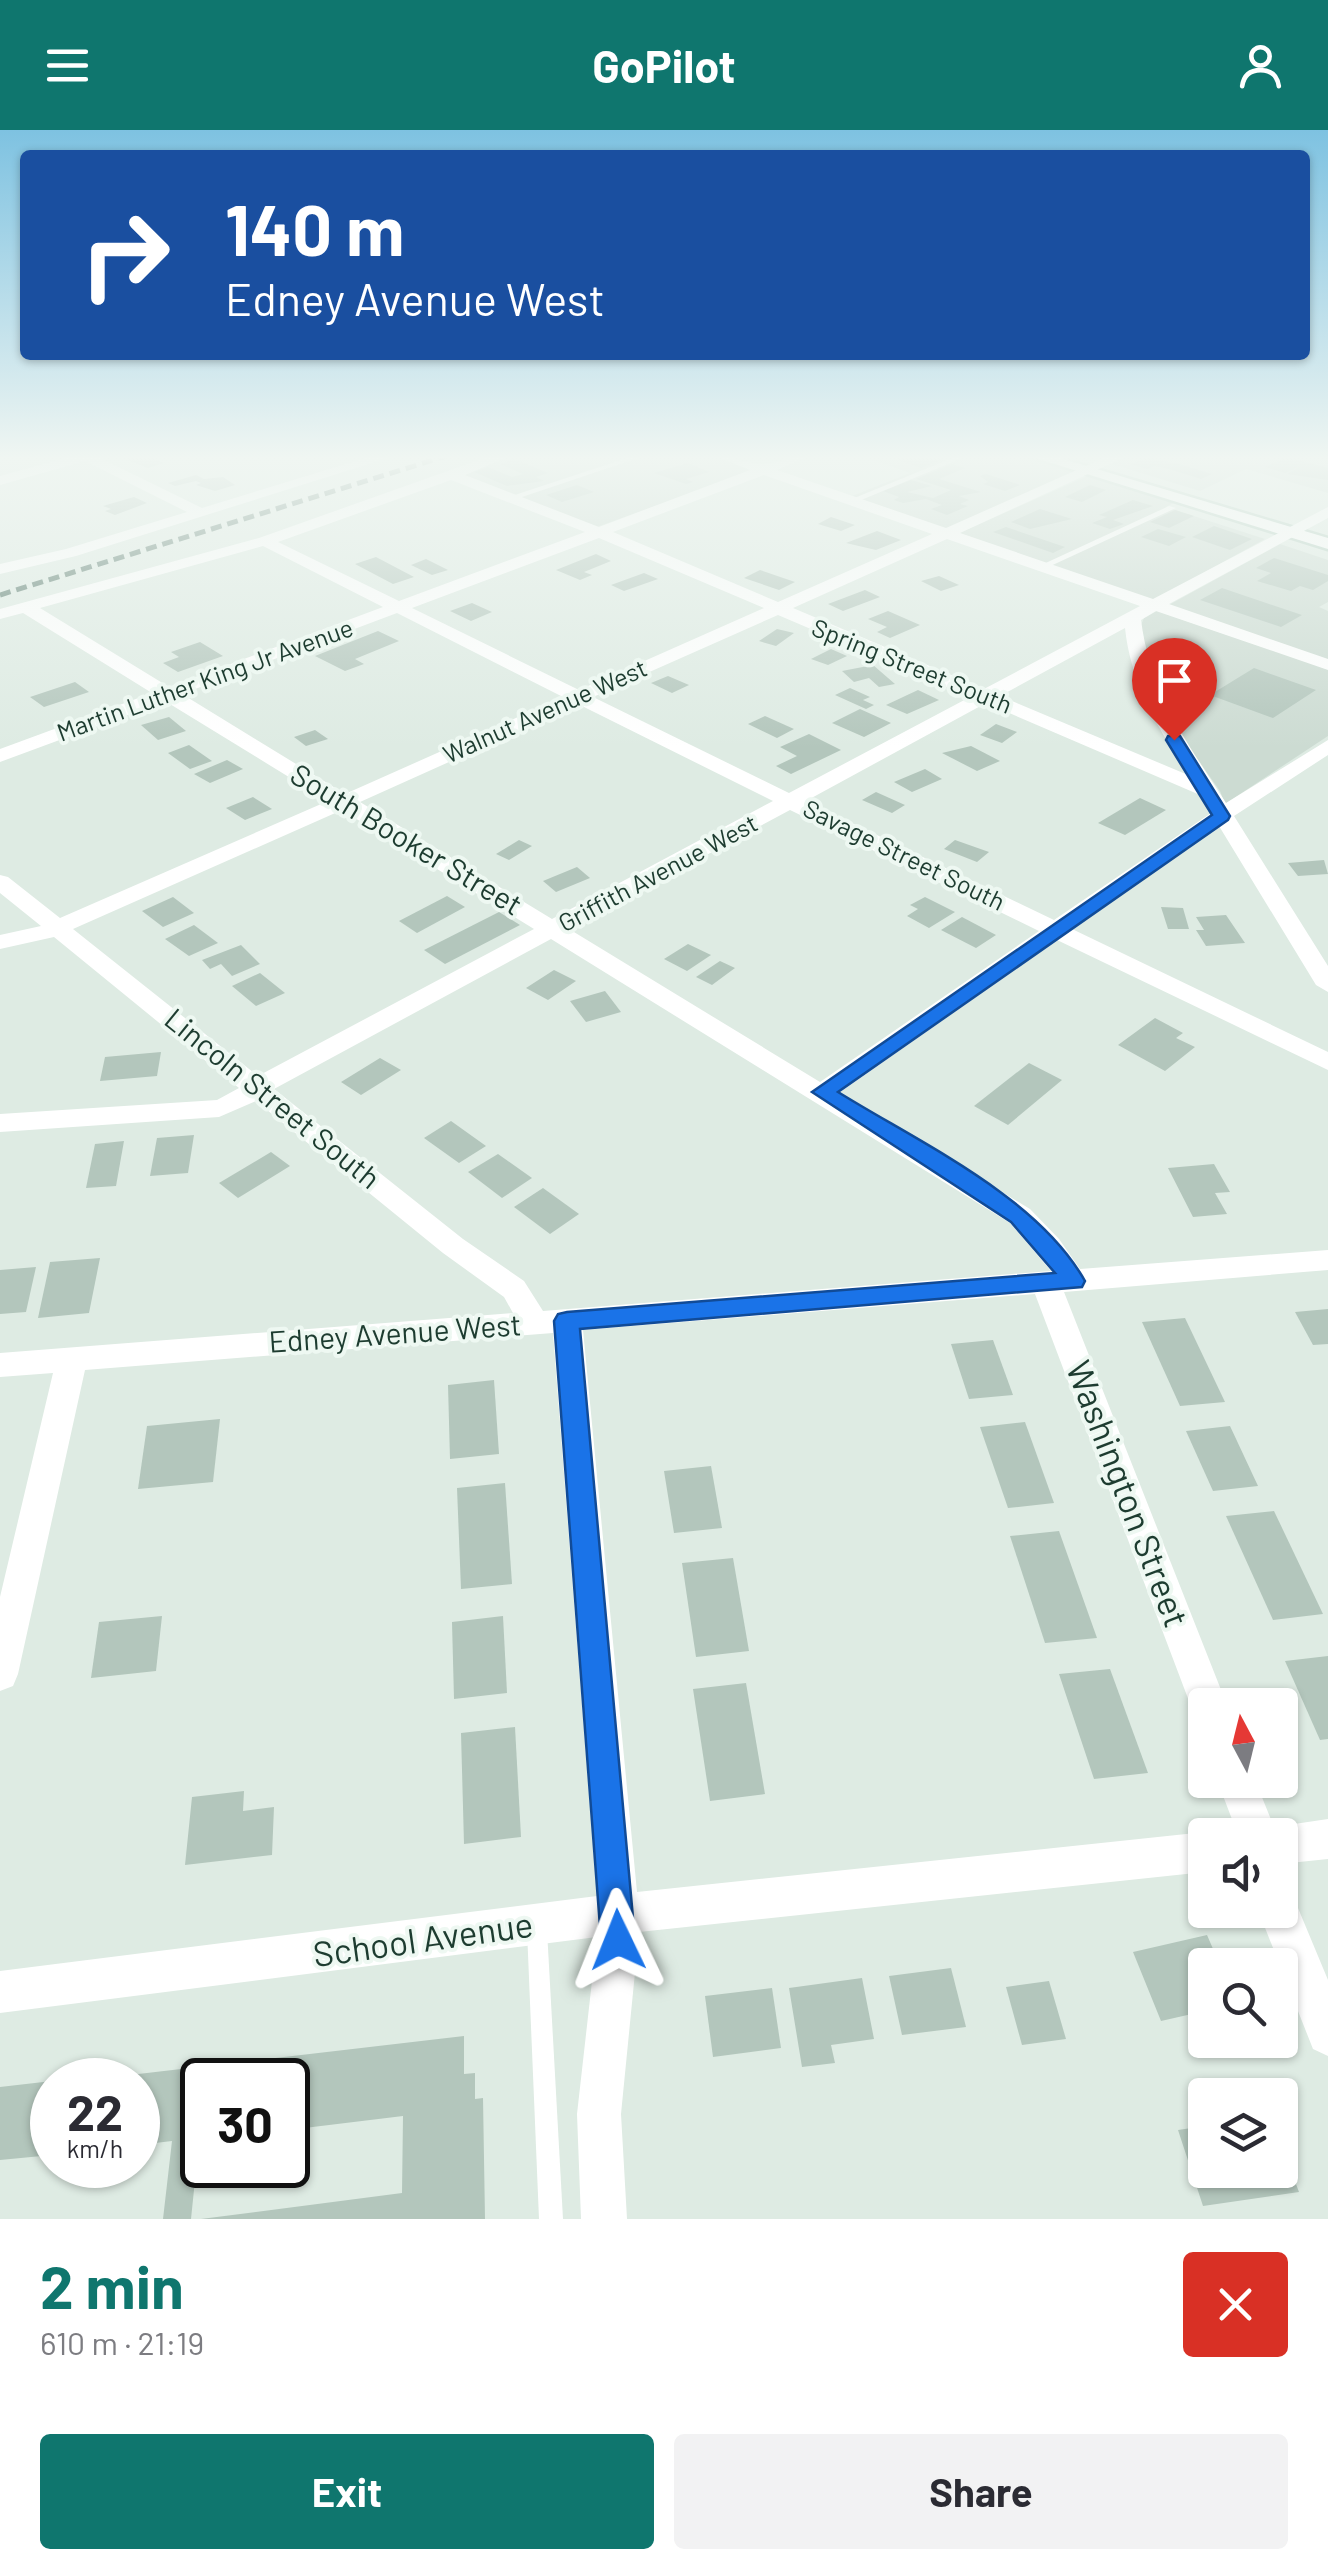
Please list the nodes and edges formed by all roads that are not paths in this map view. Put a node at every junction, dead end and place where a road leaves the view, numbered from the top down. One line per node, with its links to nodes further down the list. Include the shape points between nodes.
1 (68, 553): 11 (street)
2 (221, 553): 13 (street)
3 (289, 553): 14 (street, Savage Street South)
4 (543, 553): 14 (street, Martin Luther King Jr Avenue)
5 (648, 553): 15 (street, Spring Street South)
6 (902, 553): 15 (street, Walnut Avenue West)
7 (1003, 553): 10 (street)
8 (1069, 553): 10 (lane)
9 (1251, 553): 12 (street, Griffith Avenue West)
10 (1041, 566): 12 (street)
11 (0, 569)
12 (1154, 606): 17 (street, Griffith Avenue West); 18 (street)
13 (27, 608): 16 (street); 19 (street, South Booker Street)
14 (397, 609): 19 (street, Martin Luther King Jr Avenue); 21 (street, Savage Street South)
15 (776, 610): 20 (street, Spring Street South); 21 (street, Walnut Avenue West)
16 (0, 614)
17 (1132, 617): 20 (street, Griffith Avenue West); 24 (street, via 1136,658 1152,703)
18 (1328, 665)
19 (168, 694): 23 (street, Martin Luther King Jr Avenue); 25 (street, South Booker Street)
20 (987, 696): 24 (street, Spring Street South); 26 (street, Griffith Avenue West)
21 (577, 698): 25 (street, Walnut Avenue West); 26 (street, Savage Street South)
22 (1328, 746): 27 (street)
23 (0, 756)
24 (1208, 791): 27 (street)
25 (344, 800): 29 (street, Walnut Avenue West); 30 (street, South Booker Street)
26 (792, 801): 30 (street, Griffith Avenue West); 31 (street, Savage Street South)
27 (1222, 816): 31 (street); 33 (street)
28 (0, 882): 29 (street, Lincoln Street South)
29 (57, 928): 32 (street, Walnut Avenue West); 35 (street, Lincoln Street South)
30 (552, 929): 35 (street, Griffith Avenue West); 36 (street, South Booker Street)
31 (1058, 931): 34 (street, Savage Street South); 36 (street)
32 (0, 942)
33 (1328, 984)
34 (1328, 1062)
35 (258, 1087): 37 (street, Griffith Avenue West, via 219,1108); 40 (street, Lincoln Street South)
36 (823, 1092): 39 (street, South Booker Street, via 1020,1216 1049,1246)
37 (0, 1123)
38 (1328, 1260): 39 (street, Edney Avenue West)
39 (1060, 1282): 40 (street, Edney Avenue West); 44 (street, Washington Street)
40 (551, 1322): 41 (street, Edney Avenue West); 48 (street)
41 (72, 1359): 42 (street, Edney Avenue West); 43 (street)
42 (0, 1364)
43 (0, 1674)
44 (1202, 1688)
45 (1328, 1839): 46 (street)
46 (1298, 1842)
47 (1188, 1854): 48 (street, School Avenue)
48 (618, 1914): 49 (street, School Avenue); 54 (street, via 599,2114)
49 (536, 1925): 51 (street, School Avenue); 53 (lane)
50 (1286, 1928): 52 (street)
51 (0, 1992)
52 (1328, 2034)
53 (551, 2219)
54 (604, 2219)

